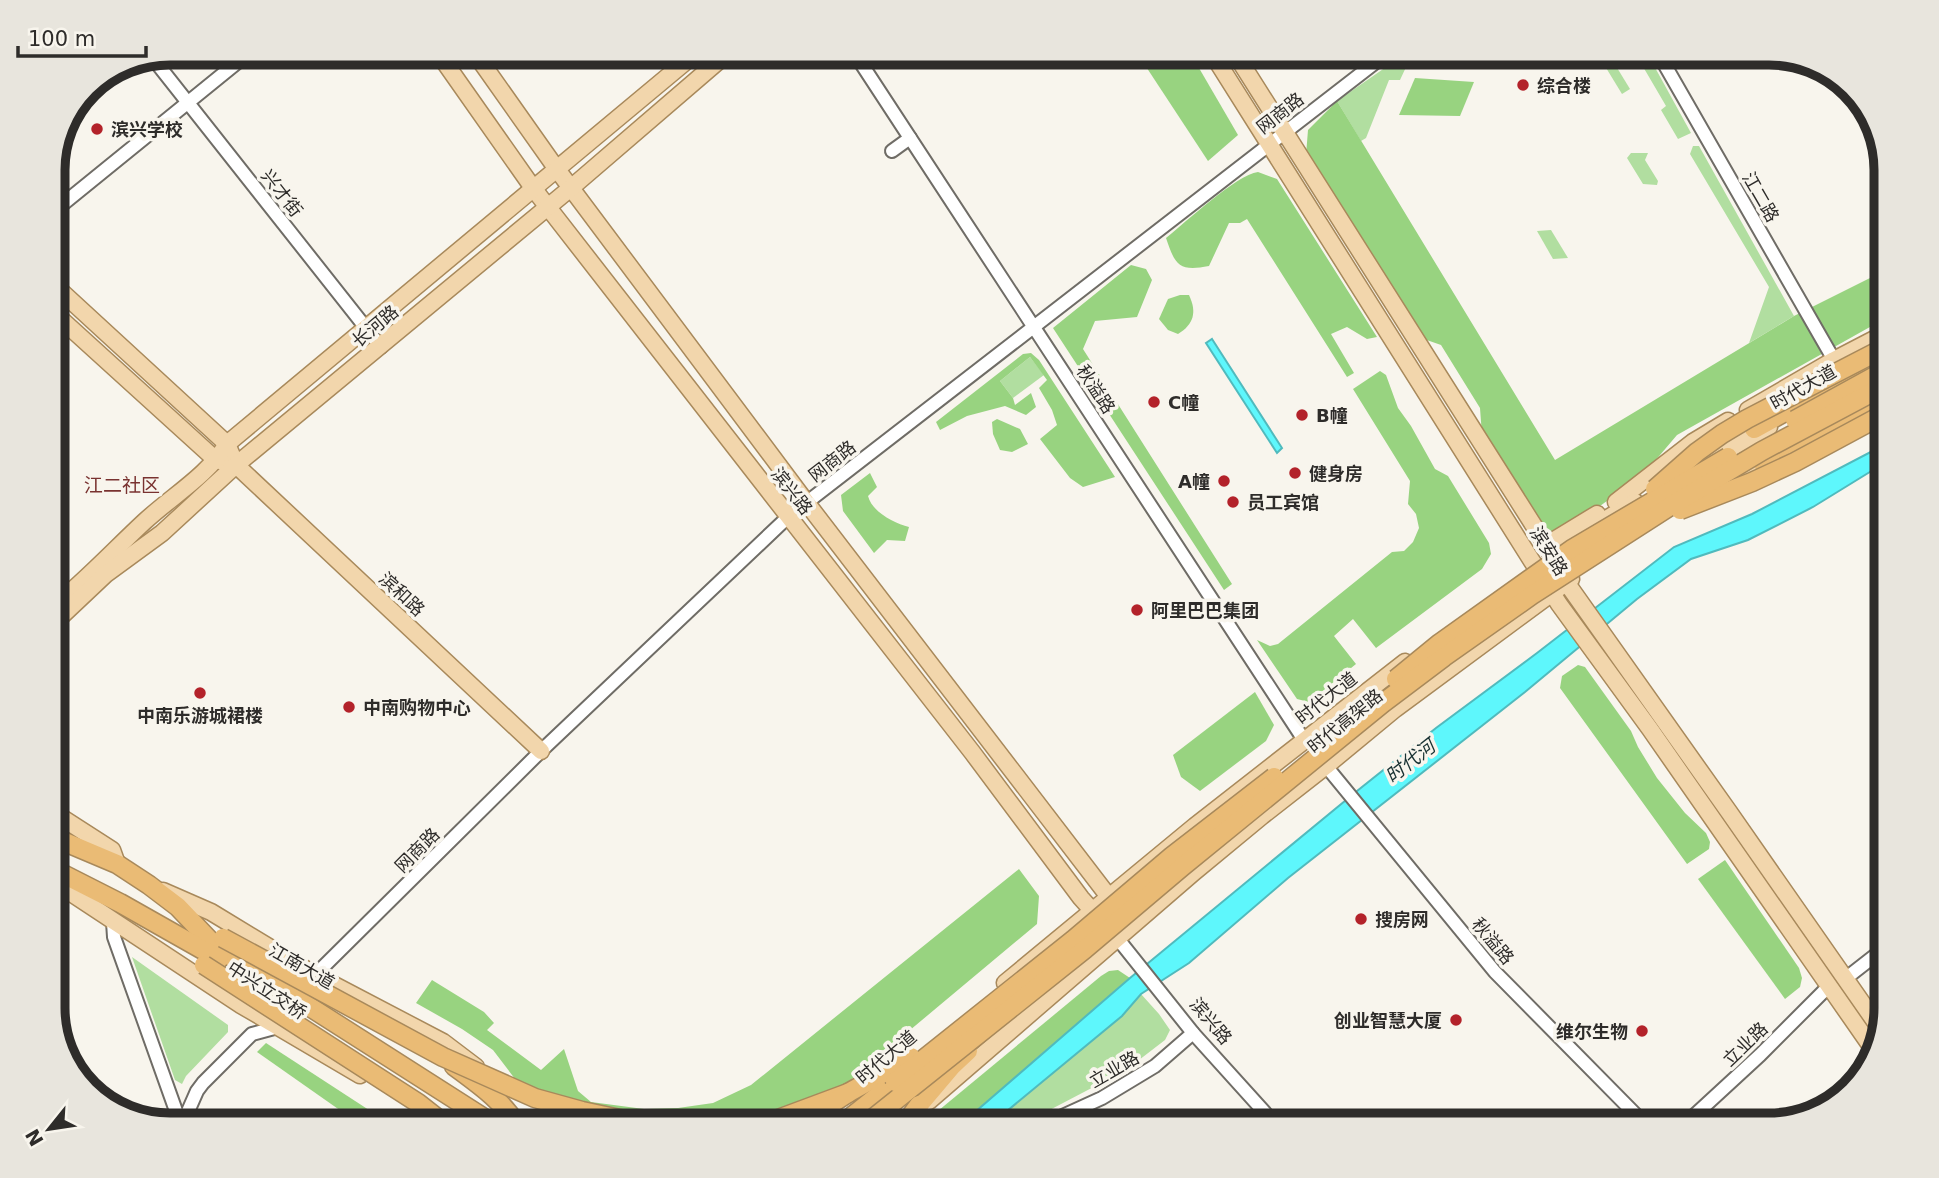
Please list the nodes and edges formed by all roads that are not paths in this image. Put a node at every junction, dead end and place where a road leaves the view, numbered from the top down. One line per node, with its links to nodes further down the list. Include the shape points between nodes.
1 (234, 65): 12 (street)
2 (447, 65): 18 (main road, 滨兴路)
3 (483, 65): 17 (main road, 滨兴路)
4 (681, 65): 17 (main road, 长河路)
5 (714, 65): 19 (main road, 长河路)
6 (862, 65): 14 (street, 秋溢路)
7 (1219, 65): 15 (main road, 滨安路)
8 (1242, 65): 13 (main road, 滨安路)
9 (1372, 65): 13 (street, 网商路)
10 (1665, 65): 29 (street, 江二路)
11 (159, 66): 12 (street, 兴才街)
12 (188, 102): 20 (street); 25 (street, 兴才街)
13 (1284, 131): 15 (street, 网商路); 49 (main road, 滨安路)
14 (910, 138): 16 (street); 24 (street, 秋溢路)
15 (1268, 144): 24 (street, 网商路); 50 (main road, 滨安路)
16 (892, 151)
17 (556, 168): 18 (main road, 长河路); 19 (main road, 滨兴路)
18 (533, 187): 21 (main road, 滨兴路); 25 (main road, 长河路)
19 (572, 187): 21 (main road, 长河路); 46 (main road, 滨兴路)
20 (65, 202)
21 (548, 207): 27 (main road, 长河路); 47 (main road, 滨兴路)
22 (65, 295): 38 (main road, 滨和路)
23 (65, 323): 40 (main road, 滨和路)
24 (1034, 326): 46 (street, 网商路); 55 (street, 秋溢路)
25 (366, 329): 27 (street, 兴才街); 38 (main road, 长河路)
26 (1874, 339): 29 (main road)
27 (381, 346): 41 (main road, 长河路)
28 (1874, 353): 48 (highway, bridge, via 1723,433)
29 (1834, 360): 45 (main road, via 1693,442)
30 (1874, 363): 37 (highway)
31 (1874, 370): 39 (main road, 时代大道)
32 (1874, 377): 48 (highway, 时代高架路, bridge, via 1757,441)
33 (1874, 391): 48 (highway, 时代高架路, bridge)
34 (1874, 399): 44 (main road)
35 (1874, 406): 42 (highway)
36 (1874, 420): 48 (highway, bridge, via 1752,482)
37 (1754, 429): 39 (main road)
38 (227, 444): 40 (main road, 长河路); 41 (main road, 滨和路)
39 (1714, 457): 43 (main road, 时代大道)
40 (216, 460): 41 (main road, 滨和路); 53 (main road, 长河路)
41 (236, 466): 54 (main road, 长河路); 56 (main road, 滨和路)
42 (1764, 466): 44 (main road)
43 (1687, 473): 45 (main road); 49 (main road, 时代大道)
44 (1724, 480): 51 (main road)
45 (1635, 489): 49 (main road)
46 (806, 502): 47 (street, 网商路); 64 (main road, 滨兴路)
47 (788, 517): 56 (street, 网商路); 65 (main road, 滨兴路)
48 (1608, 536): 75 (highway, 时代高架路, bridge, via 1383,703); 77 (highway, 时代高架路, bridge, via 1553,562 1440,643)
49 (1548, 550): 50 (main road, 时代大道); 51 (main road, 滨安路)
50 (1536, 564): 52 (main road, 滨安路); 55 (main road, 时代大道)
51 (1566, 582): 52 (main road); 73 (main road, 滨安路)
52 (1552, 592): 57 (main road); 74 (main road, 滨安路)
53 (65, 596)
54 (65, 613)
55 (1304, 740): 64 (main road, 时代大道)
56 (541, 751): 72 (street, 网商路)
57 (1326, 766): 68 (main road); 103 (street, 秋溢路, via 1495,972)
58 (65, 820): 60 (main road, via 112,850)
59 (65, 842): 60 (highway, 江南大道)
60 (117, 863): 62 (highway, 江南大道)
61 (65, 875): 70 (highway)
62 (149, 885): 70 (highway, via 178,907); 72 (main road, 江南大道, via 211,912)
63 (65, 889): 66 (main road)
64 (1109, 897): 65 (main road, 时代大道); 68 (main road, 滨兴路)
65 (1092, 912): 68 (main road, 滨兴路); 96 (main road, 时代大道)
66 (113, 922): 67 (main road); 69 (street)
67 (133, 935): 69 (street); 76 (main road)
68 (1118, 939): 80 (street, 滨兴路); 100 (main road)
69 (117, 946): 85 (street)
70 (214, 951): 83 (highway, bridge); 88 (highway, bridge); 89 (highway, 中兴立交桥); 90 (highway, 中兴立交桥)
71 (1874, 956): 73 (street)
72 (315, 975): 92 (main road, 江南大道, via 443,1042 485,1074)
73 (1845, 979): 78 (main road, 滨安路)
74 (1829, 986): 82 (main road, 滨安路); 104 (street, 立业路)
75 (1034, 990): 98 (highway, 时代高架路, bridge); 99 (highway, bridge, via 952,1066)
76 (242, 1005): 79 (main road); 81 (street, via 250,1016)
77 (988, 1008): 84 (highway, bridge); 97 (highway, 时代高架路, bridge)
78 (1873, 1019)
79 (278, 1027): 81 (street); 87 (main road)
80 (1194, 1033): 101 (street, 立业路, via 1155,1066); 102 (street, 滨兴路)
81 (253, 1034): 86 (street, via 203,1083)
82 (1868, 1043)
83 (443, 1057): 91 (highway, bridge); 93 (highway, bridge, via 535,1098)
84 (848, 1093): 94 (highway); 95 (highway)
85 (177, 1113)
86 (187, 1113)
87 (426, 1113)
88 (431, 1113)
89 (455, 1113)
90 (476, 1113)
91 (510, 1113)
92 (518, 1113)
93 (591, 1113)
94 (794, 1113)
95 (820, 1113)
96 (848, 1113)
97 (856, 1113)
98 (879, 1113)
99 (912, 1113)
100 (916, 1113)
101 (1069, 1113)
102 (1265, 1113)
103 (1634, 1113)
104 (1697, 1113)

